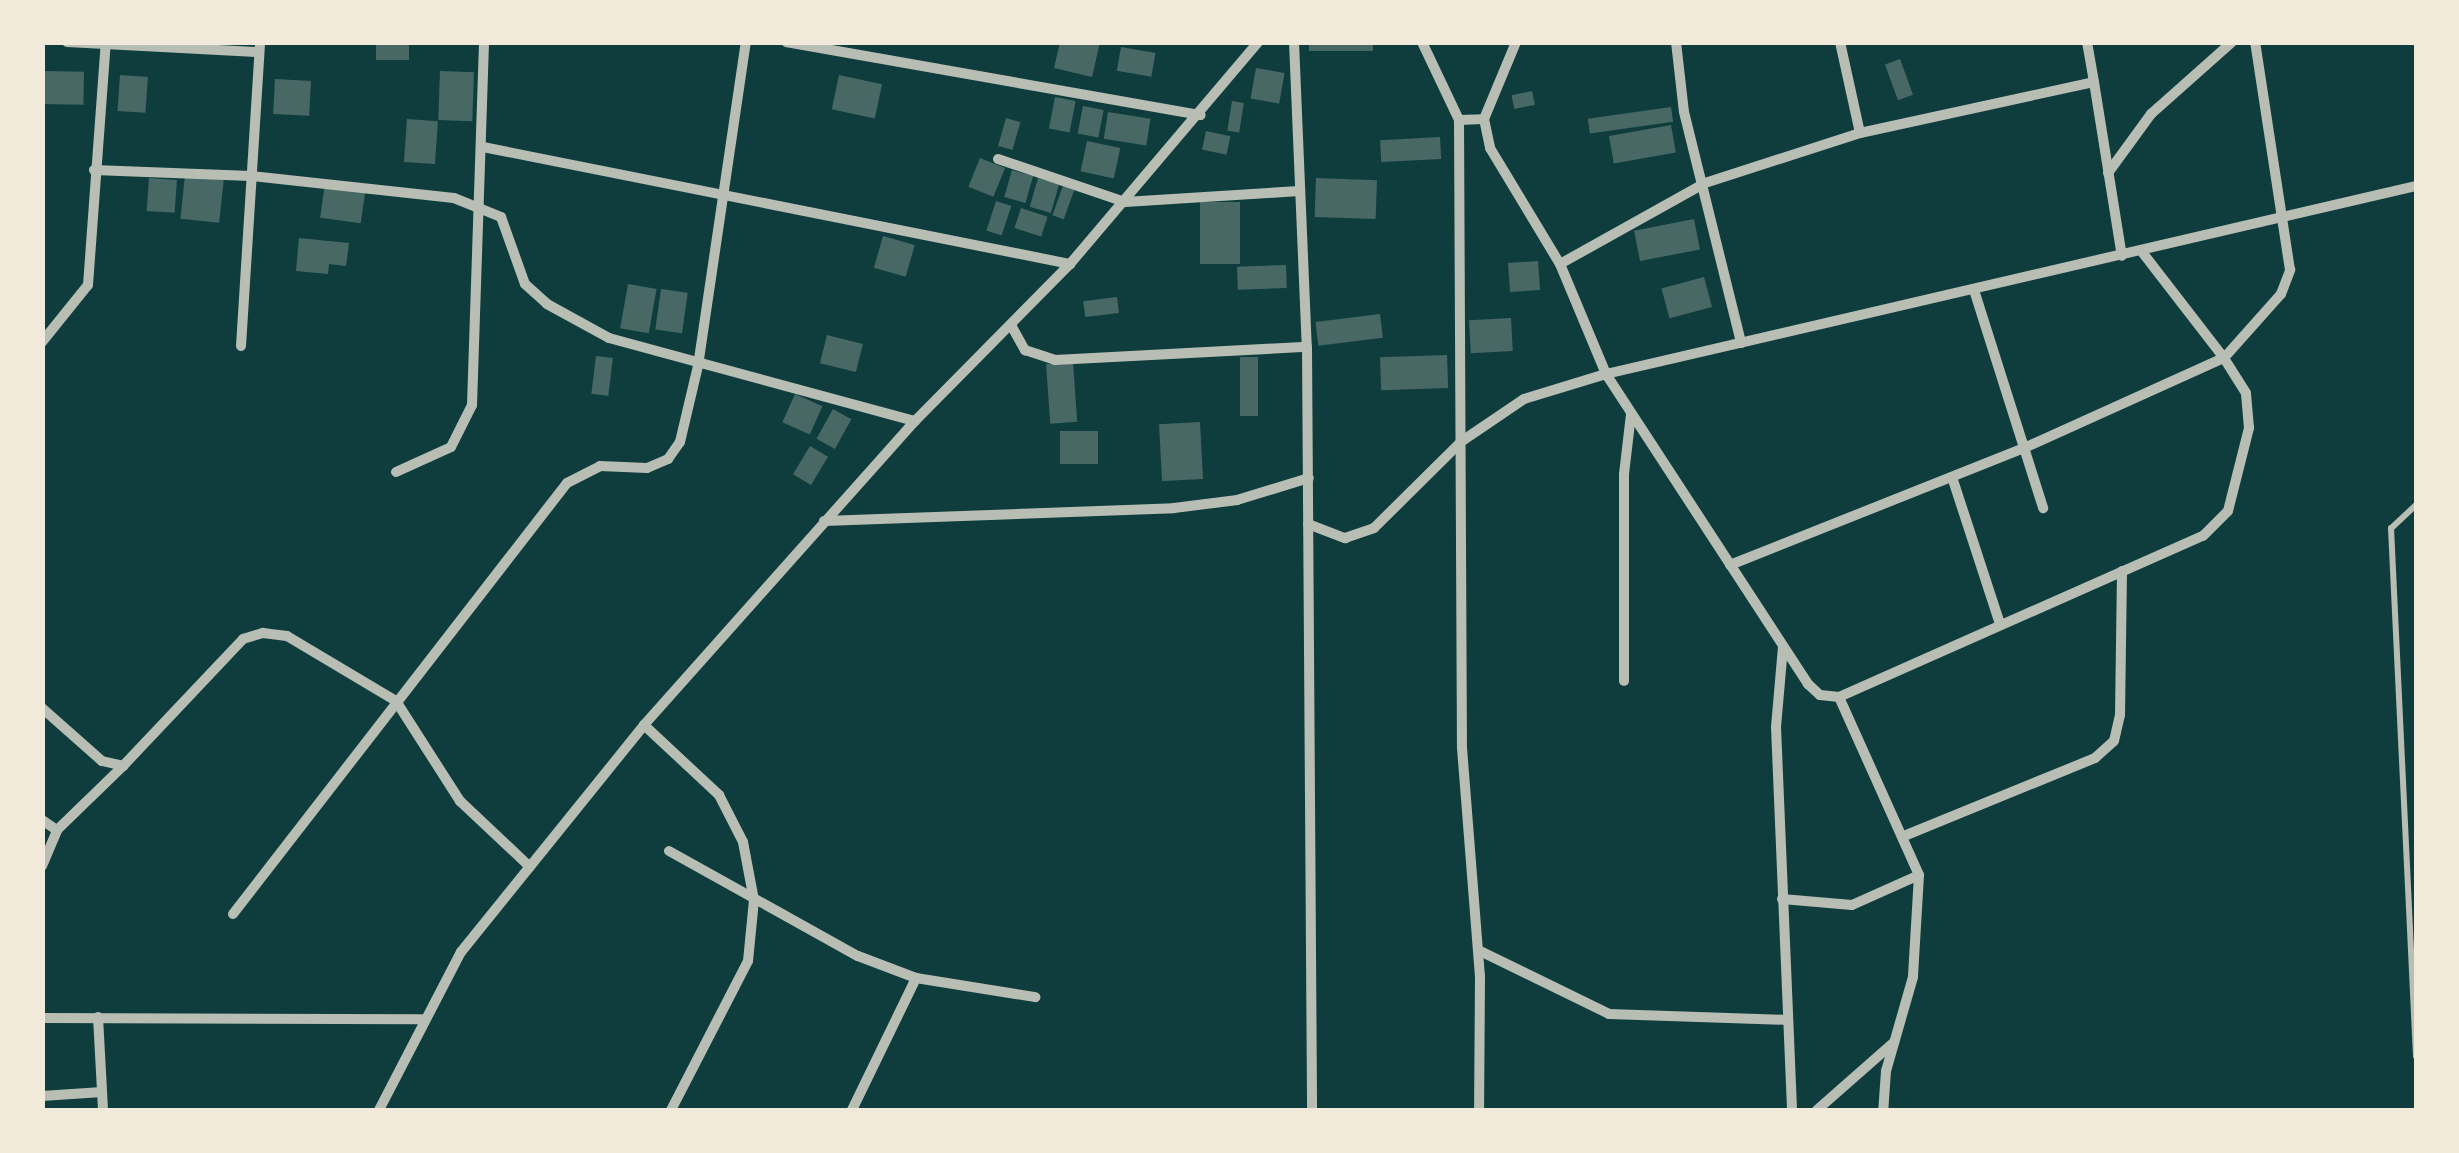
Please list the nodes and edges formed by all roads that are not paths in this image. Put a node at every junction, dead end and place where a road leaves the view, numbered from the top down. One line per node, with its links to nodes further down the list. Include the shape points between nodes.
1 (67, 42): 14 (street)
2 (484, 42): 21 (street)
3 (746, 42): 29 (street)
4 (786, 42): 17 (street)
5 (1258, 42): 17 (street)
6 (1294, 42): 28 (street)
7 (1422, 42): 19 (street)
8 (1516, 42): 18 (street)
9 (1676, 42): 26 (street, via 1684,112)
10 (1840, 42): 20 (street)
11 (2087, 42): 16 (street)
12 (2232, 42): 24 (street, via 2151,114)
13 (2255, 42): 32 (street)
14 (106, 43): 15 (street); 23 (street)
15 (260, 47): 25 (street)
16 (2094, 82): 20 (street); 24 (street)
17 (1201, 114): 30 (street)
18 (1484, 119): 19 (street); 36 (street, via 1490,148)
19 (1459, 120): 48 (street)
20 (1860, 133): 26 (street)
21 (483, 147): 29 (street); 31 (street)
22 (998, 159): 30 (street)
23 (94, 170): 25 (street); 39 (street, via 88,285)
24 (2108, 172): 34 (street)
25 (252, 176): 31 (street, via 426,190); 41 (street)
26 (1706, 184): 36 (street); 40 (street)
27 (2416, 186): 32 (street)
28 (1299, 191): 30 (street); 42 (street)
29 (723, 200): 35 (street); 44 (street)
30 (1126, 202): 35 (street)
31 (482, 210): 44 (street, via 507,224 525,284 547,304 610,338); 50 (street, via 472,405 451,447)
32 (2286, 215): 33 (street); 43 (street, via 2290,270 2282,294)
33 (2142, 252): 34 (street); 43 (street)
34 (2122, 256): 37 (street)
35 (1070, 264): 38 (street)
36 (1560, 264): 45 (street)
37 (1974, 290): 40 (street); 49 (street)
38 (1010, 325): 42 (street, via 1038,359); 47 (street)
39 (42, 342)
40 (1741, 343): 45 (street)
41 (241, 346)
42 (1307, 347): 52 (street)
43 (2224, 358): 49 (street); 58 (street, via 2246,393 2249,428 2228,511 2203,536)
44 (698, 366): 47 (street); 63 (street, via 680,442 668,460 647,468 600,466 566,483)
45 (1606, 374): 46 (street); 48 (street, via 1524,399)
46 (1631, 412): 57 (street); 61 (street, via 1624,474)
47 (914, 421): 55 (street)
48 (1462, 441): 56 (street, via 1374,528 1345,538); 79 (street, via 1462,748)
49 (2022, 449): 51 (street); 54 (street)
50 (396, 472)
51 (1952, 477): 57 (street); 59 (street)
52 (1309, 478): 55 (street, via 1237,500 1174,508); 56 (street)
53 (2416, 506): 66 (lane, via 2391,528)
54 (2043, 508)
55 (824, 521): 65 (street)
56 (1308, 524): 94 (street)
57 (1730, 565): 60 (street)
58 (2122, 572): 59 (street); 71 (street, via 2114,741 2095,758)
59 (2000, 624): 62 (street)
60 (1783, 646): 62 (street, via 1808,684 1820,695); 76 (street, via 1776,727)
61 (1624, 682)
62 (1838, 697): 71 (street)
63 (396, 701): 68 (street, via 287,636 264,632 221,657); 74 (street, via 460,801); 78 (street)
64 (42, 708): 68 (street, via 102,760)
65 (644, 725): 74 (street); 77 (street, via 719,795 742,842)
66 (2403, 734): 67 (lane); 87 (lane)
67 (2416, 734)
68 (123, 766): 70 (street)
69 (42, 820): 70 (street)
70 (56, 830): 73 (street)
71 (1904, 836): 75 (street)
72 (669, 851): 77 (street)
73 (42, 866)
74 (530, 867): 84 (street, via 461,952)
75 (1918, 874): 76 (street, via 1852,904); 86 (street, via 1913,977)
76 (1782, 899): 85 (street)
77 (754, 900): 80 (street, via 858,956); 92 (street, via 748,961)
78 (233, 914)
79 (1478, 950): 85 (street, via 1609,1014); 95 (street)
80 (916, 978): 81 (street); 93 (street)
81 (1035, 997)
82 (98, 1017): 83 (street); 84 (street); 88 (street)
83 (42, 1018)
84 (421, 1019): 91 (street)
85 (1788, 1020): 96 (street)
86 (1898, 1037): 97 (street); 98 (street)
87 (2416, 1056)
88 (102, 1092): 89 (street); 90 (street)
89 (42, 1096)
90 (103, 1110)
91 (378, 1110)
92 (671, 1110)
93 (852, 1110)
94 (1312, 1110)
95 (1479, 1110)
96 (1792, 1110)
97 (1817, 1110)
98 (1883, 1110)

